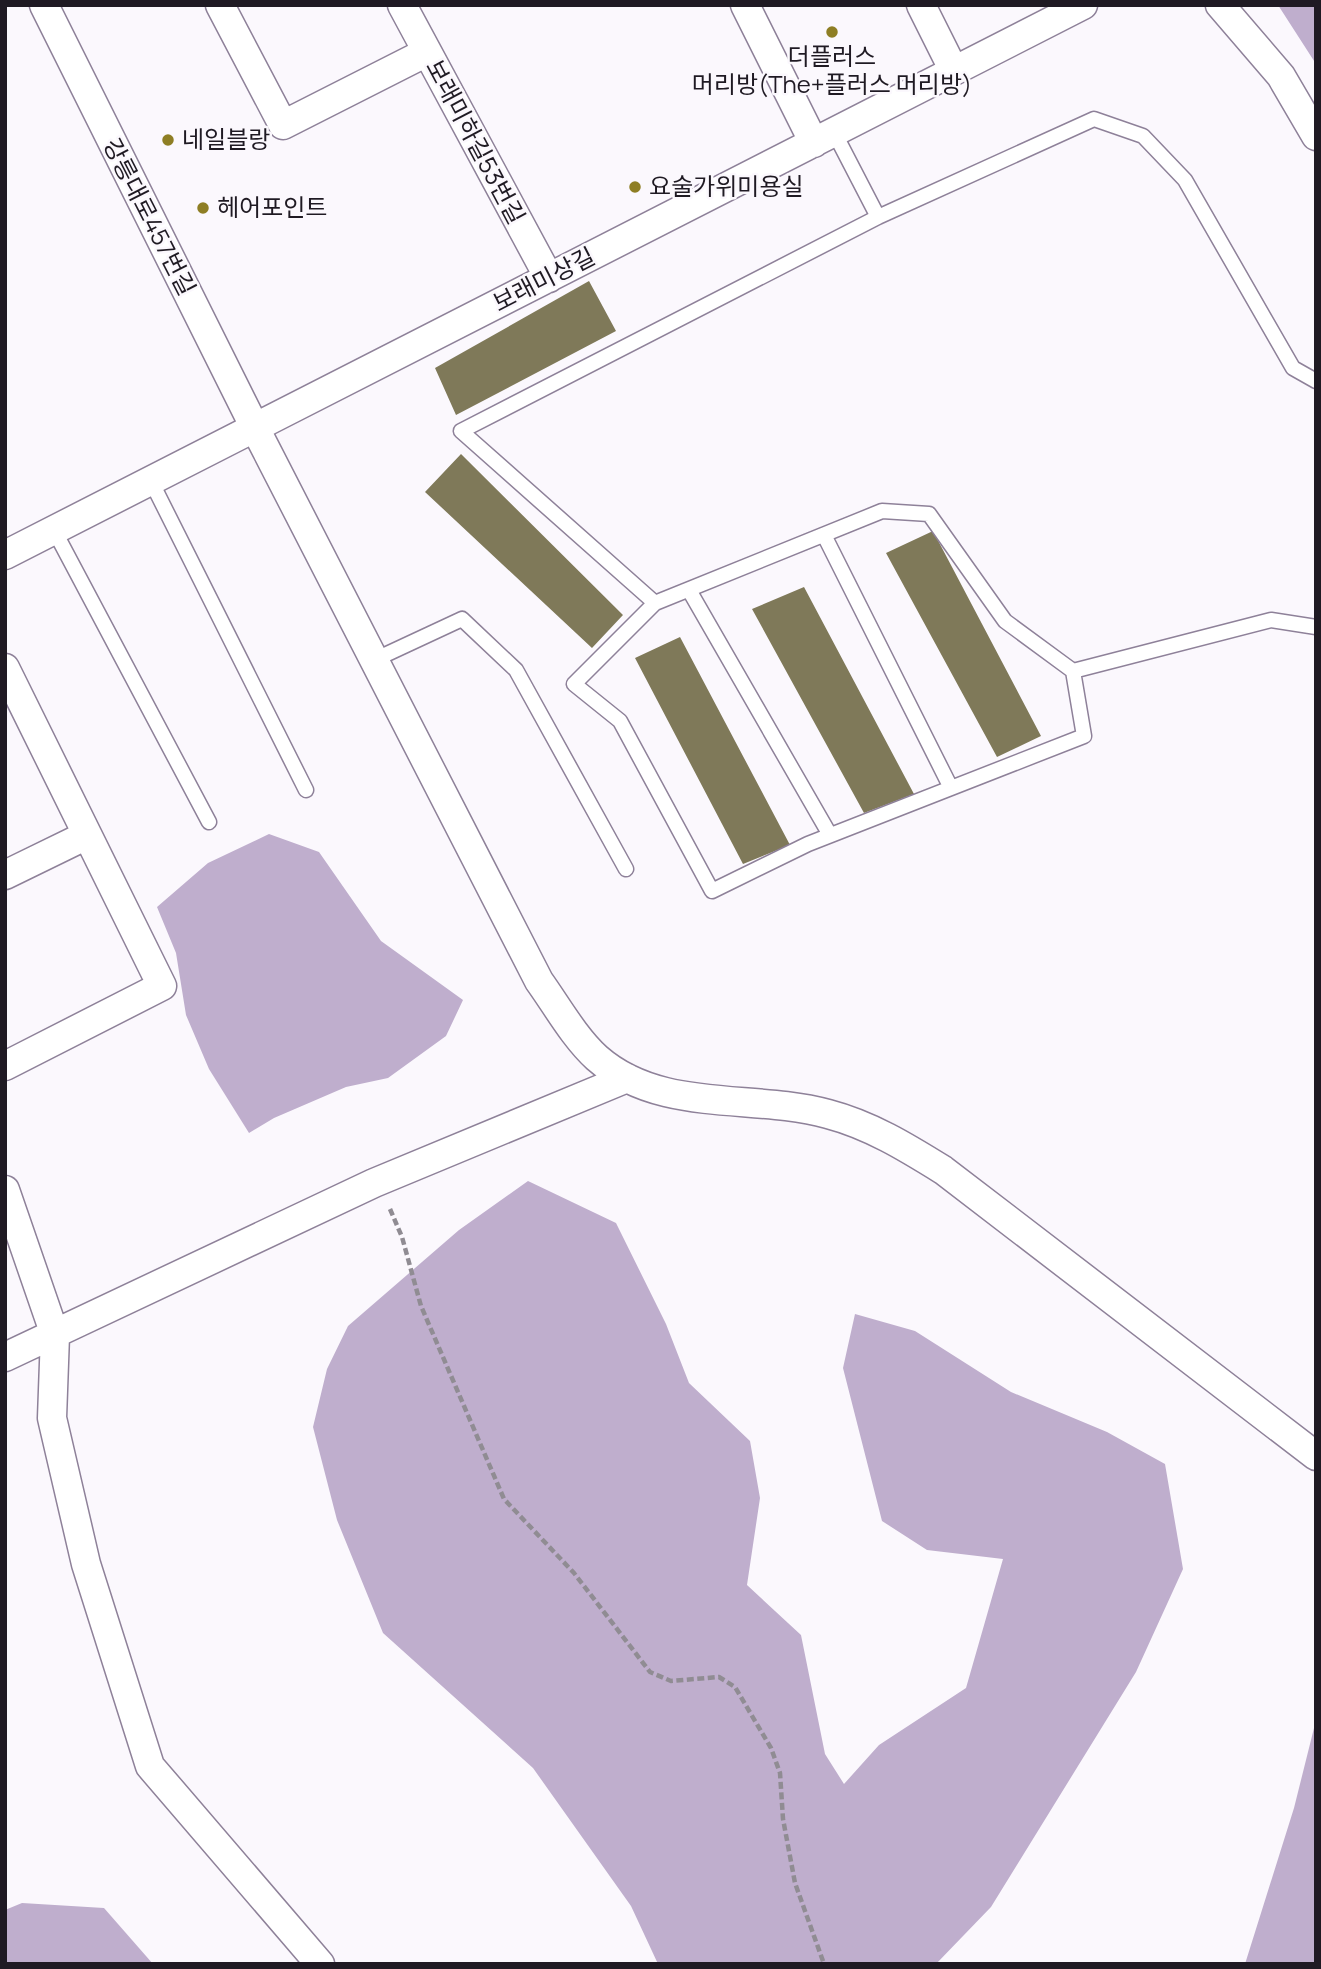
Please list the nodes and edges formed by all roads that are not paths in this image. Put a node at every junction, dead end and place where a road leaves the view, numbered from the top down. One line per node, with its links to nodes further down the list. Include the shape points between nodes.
1 (44, 5): 15 (street, 강릉대로457번길)
2 (220, 5): 8 (street, via 283,125)
3 (402, 5): 8 (street, 보래미하길53번길)
4 (745, 5): 11 (street)
5 (921, 5): 9 (street)
6 (1083, 5): 9 (street, 보래미상길)
7 (1220, 5): 10 (street, via 1281,76)
8 (427, 52): 13 (street, 보래미하길53번길)
9 (954, 71): 11 (street, 보래미상길)
10 (1316, 136)
11 (824, 138): 12 (lane); 13 (street, 보래미상길)
12 (878, 217): 14 (lane, via 1094,119 1143,136 1185,180 1293,368); 21 (lane, via 461,431)
13 (548, 278): 15 (street, 보래미상길)
14 (1316, 381)
15 (255, 428): 16 (street, 보래미상길); 23 (street, 강릉대로457번길)
16 (151, 481): 17 (street, 보래미상길); 28 (lane)
17 (54, 530): 19 (street, 보래미상길); 29 (lane)
18 (824, 535): 20 (lane); 25 (lane, via 882,511 929,514 1005,621); 27 (lane)
19 (5, 555)
20 (688, 590): 21 (lane); 31 (lane)
21 (655, 603): 31 (lane, via 574,684 620,721 712,891)
22 (1316, 627): 25 (lane, via 1271,620)
23 (374, 660): 32 (lane, via 463,619 516,670); 35 (street, 강릉대로457번길, via 539,981 597,1058)
24 (5, 668): 26 (street)
25 (1073, 671): 27 (lane, via 1084,736)
26 (12, 700): 30 (street)
27 (951, 788): 31 (lane)
28 (306, 790)
29 (209, 822)
30 (87, 835): 33 (street); 34 (street, via 162,986)
31 (830, 835)
32 (626, 869)
33 (5, 876)
34 (5, 1066)
35 (627, 1077): 37 (street, via 374,1183); 39 (street, 강릉대로457번길, via 668,1094 827,1113 889,1136 943,1170)
36 (5, 1190): 37 (street)
37 (55, 1335): 38 (street); 40 (street, via 52,1418 86,1564 150,1766)
38 (5, 1357)
39 (1316, 1457)
40 (320, 1964)

